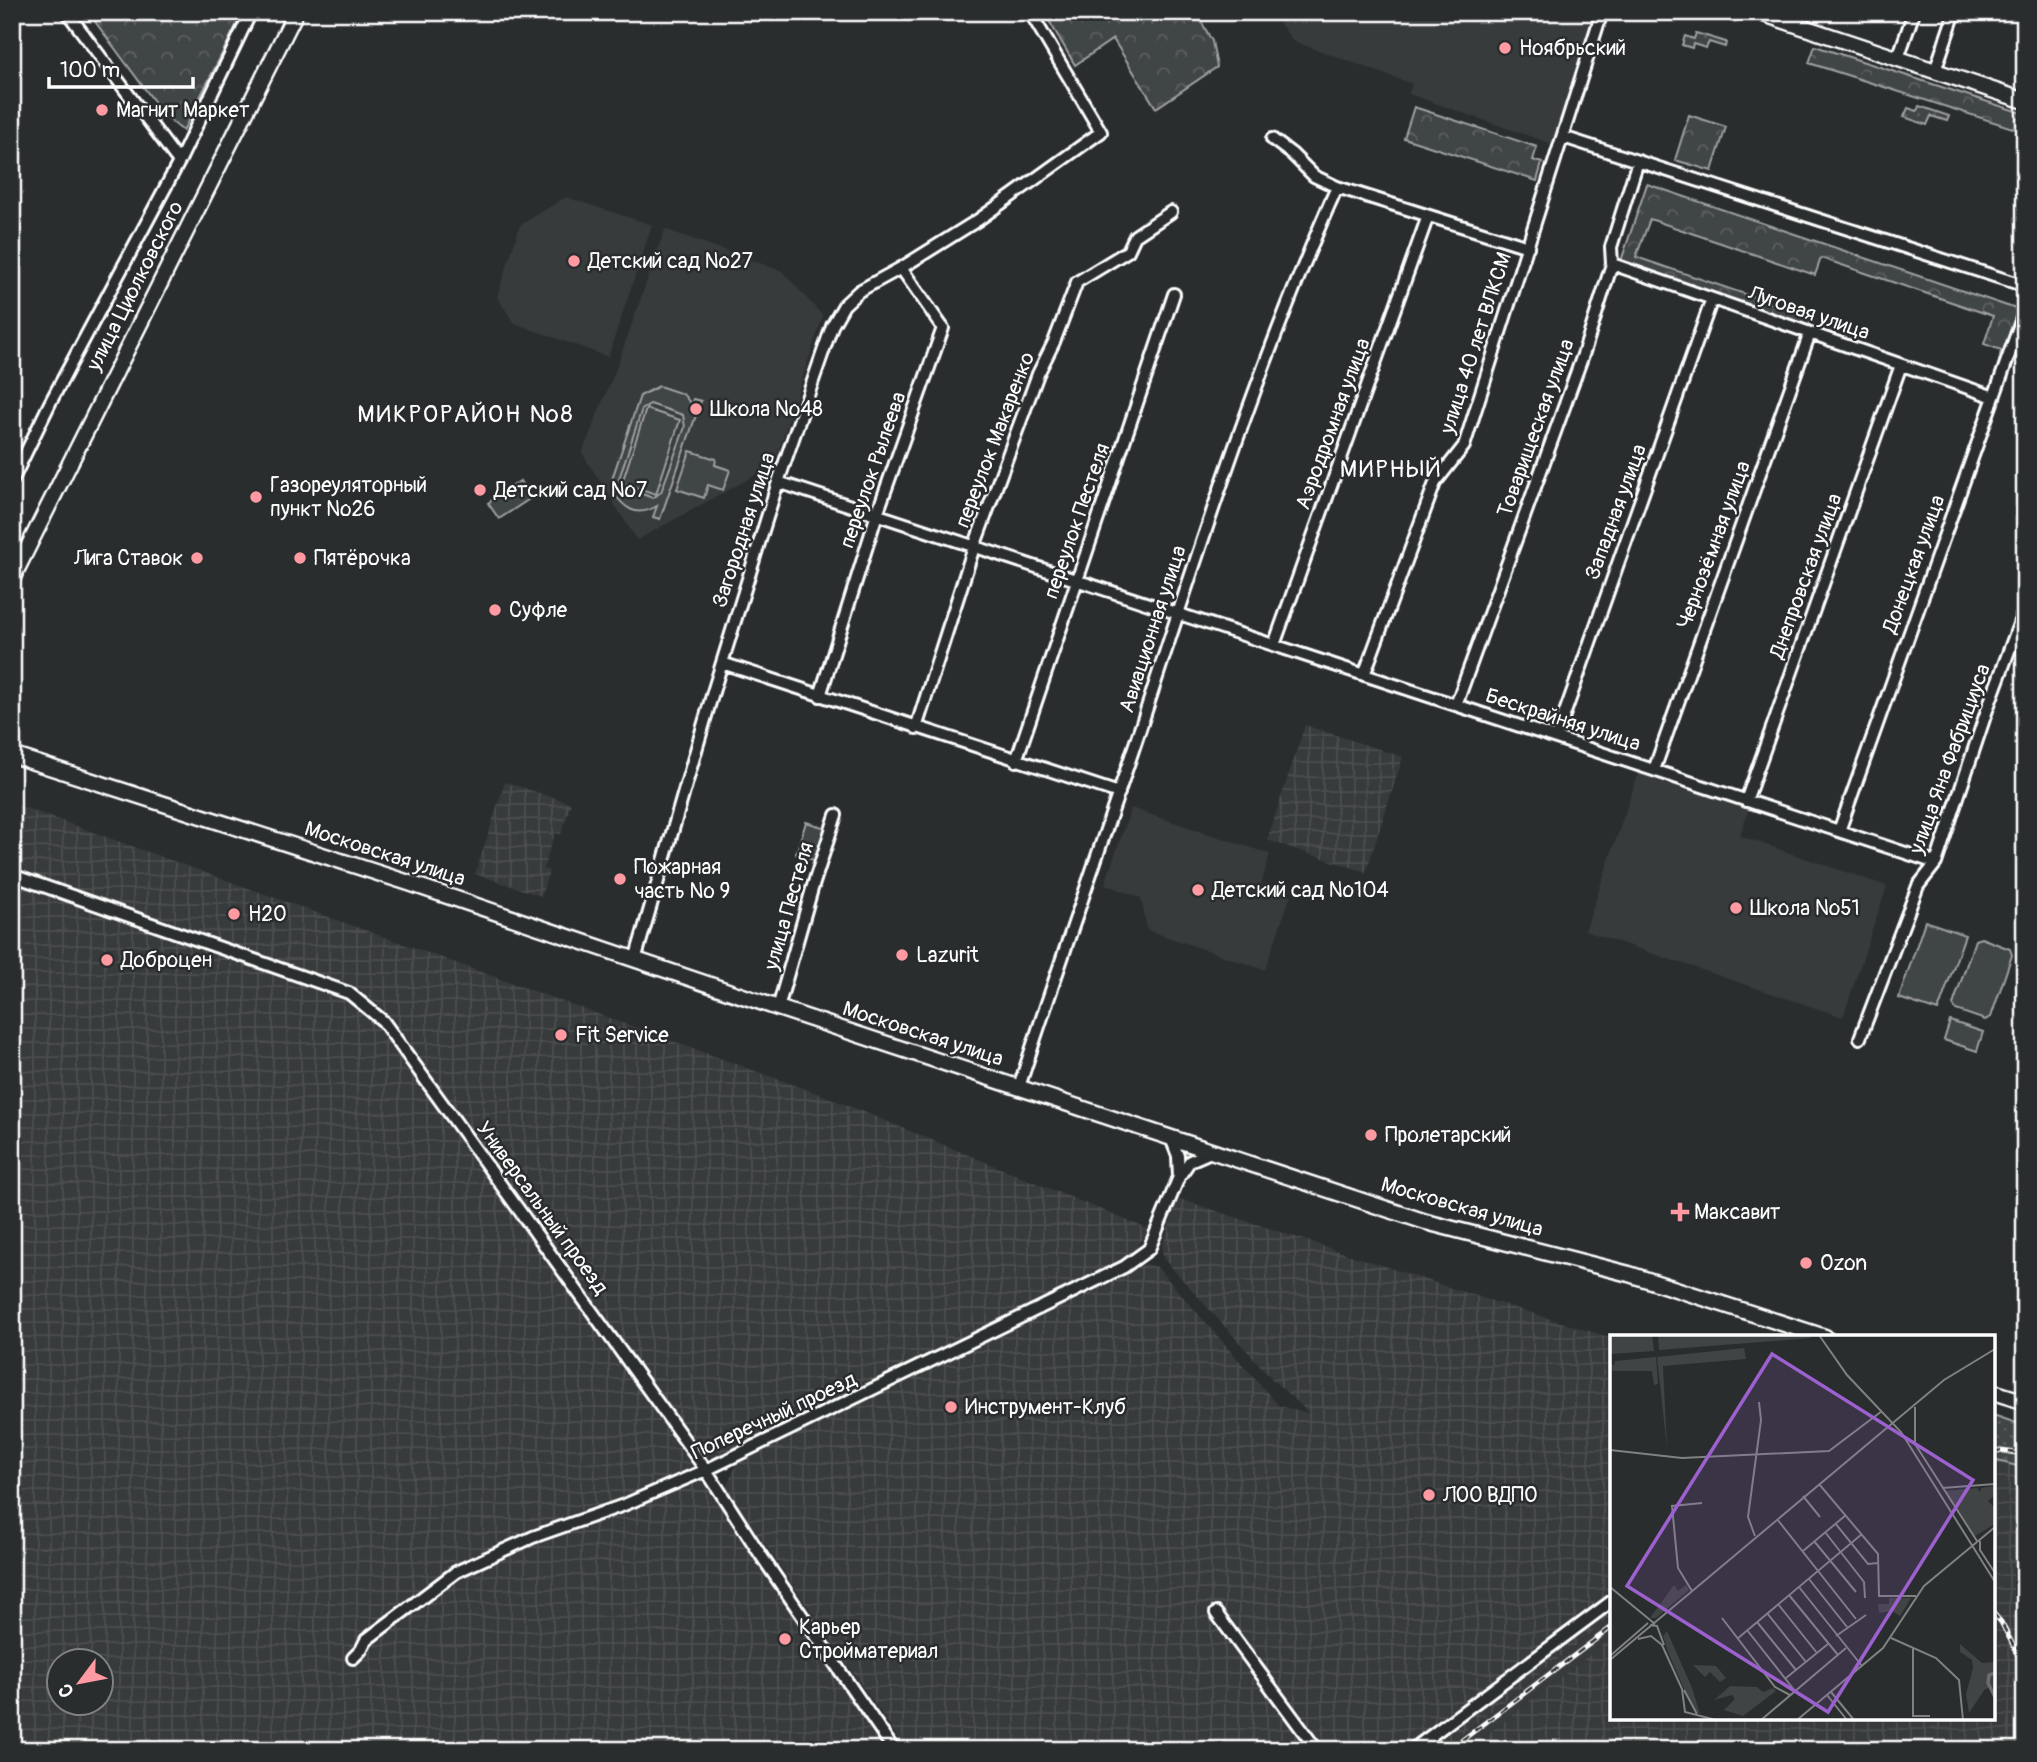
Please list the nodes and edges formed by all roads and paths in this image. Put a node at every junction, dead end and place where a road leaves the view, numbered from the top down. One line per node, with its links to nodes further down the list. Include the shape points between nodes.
1 (67, 12): 15 (street)
2 (251, 12): 15 (street)
3 (296, 12): 33 (main road, улица Циолковского)
4 (1030, 12): 21 (street, Загородная улица, via 1101,132 978,220)
5 (1602, 12): 12 (street, улица 40 лет ВЛКСМ)
6 (1758, 12): 9 (main road)
7 (1914, 12): 9 (street)
8 (1955, 12): 10 (street)
9 (1898, 58): 10 (main road)
10 (1936, 71): 11 (main road)
11 (2025, 101)
12 (1563, 137): 14 (street); 19 (street, улица 40 лет ВЛКСМ)
13 (1272, 139): 16 (street, via 1314,176)
14 (1638, 161): 20 (street, Товарищеская улица, via 1611,247); 22 (street)
15 (178, 162): 29 (street)
16 (1337, 187): 18 (street); 36 (street, Авиационная улица, via 1300,268)
17 (1171, 212): 32 (street, переулок Макаренко, via 1135,236 1128,251 1077,282)
18 (1429, 216): 19 (street); 37 (street, Аэродромная улица)
19 (1528, 247): 39 (street, улица 40 лет ВЛКСМ, via 1464,446 1435,483)
20 (1612, 264): 24 (street, Луговая улица); 41 (street, Товарищеская улица)
21 (901, 268): 30 (street, Загородная улица, via 859,290 844,305 832,327); 31 (street, переулок Рылеева, via 943,328)
22 (2025, 286)
23 (1174, 294): 34 (street, переулок Пестеля)
24 (1712, 299): 26 (street, Луговая улица); 43 (street, Западная улица)
25 (2025, 310): 28 (street, Донецкая улица)
26 (1810, 333): 27 (street, Луговая улица); 46 (street, Чернозёмная улица)
27 (1901, 365): 28 (street, Луговая улица); 48 (street, Днепровская улица)
28 (1994, 397): 50 (street, Донецкая улица)
29 (12, 481)
30 (778, 482): 31 (street, Бескрайняя улица); 38 (street, Загородная улица)
31 (877, 514): 32 (street, Бескрайняя улица); 40 (street, переулок Рылеева)
32 (974, 547): 34 (street, Бескрайняя улица); 42 (street, переулок Макаренко)
33 (12, 579)
34 (1078, 580): 36 (street, Бескрайняя улица); 45 (street, переулок Пестеля)
35 (2025, 608): 51 (street, улица Яна Фабрициуса)
36 (1177, 613): 37 (street, Бескрайняя улица); 47 (street, Авиационная улица)
37 (1274, 645): 39 (street, Бескрайняя улица)
38 (722, 663): 40 (street); 53 (street, Загородная улица)
39 (1364, 675): 41 (street, Бескрайняя улица)
40 (820, 696): 42 (street)
41 (1456, 705): 43 (street, Бескрайняя улица)
42 (916, 728): 45 (street)
43 (1556, 738): 46 (street, Бескрайняя улица)
44 (12, 755): 53 (main road, Московская улица)
45 (1016, 761): 47 (street)
46 (1654, 770): 48 (street, Бескрайняя улица)
47 (1119, 793): 56 (street, Авиационная улица)
48 (1746, 801): 50 (street, Бескрайняя улица)
49 (836, 815): 54 (street, улица Пестеля)
50 (1839, 831): 51 (street, Бескрайняя улица)
51 (1936, 863): 55 (street, улица Яна Фабрициуса, via 1918,886)
52 (12, 876): 63 (street, Универсальный проезд, via 349,993 383,1021)
53 (635, 960): 54 (main road, Московская улица)
54 (778, 1008): 56 (main road, Московская улица)
55 (1860, 1038)
56 (1019, 1087): 57 (main road, Московская улица)
57 (1171, 1138): 58 (main road, Московская улица); 59 (street)
58 (1213, 1151): 59 (street, Поперечный проезд, via 1190,1161); 60 (main road, Московская улица, via 1426,1222 1629,1274)
59 (1179, 1177): 63 (street, Поперечный проезд, via 1149,1249 1124,1268)
60 (1808, 1334)
61 (1995, 1393): 62 (main road)
62 (2025, 1402)
63 (706, 1471): 66 (street, Поперечный проезд, via 533,1537 456,1572 366,1640); 67 (street, Универсальный проезд)
64 (1610, 1602): 69 (street)
65 (1216, 1613): 68 (street)
66 (353, 1658)
67 (894, 1750)
68 (1317, 1750)
69 (1412, 1750)

